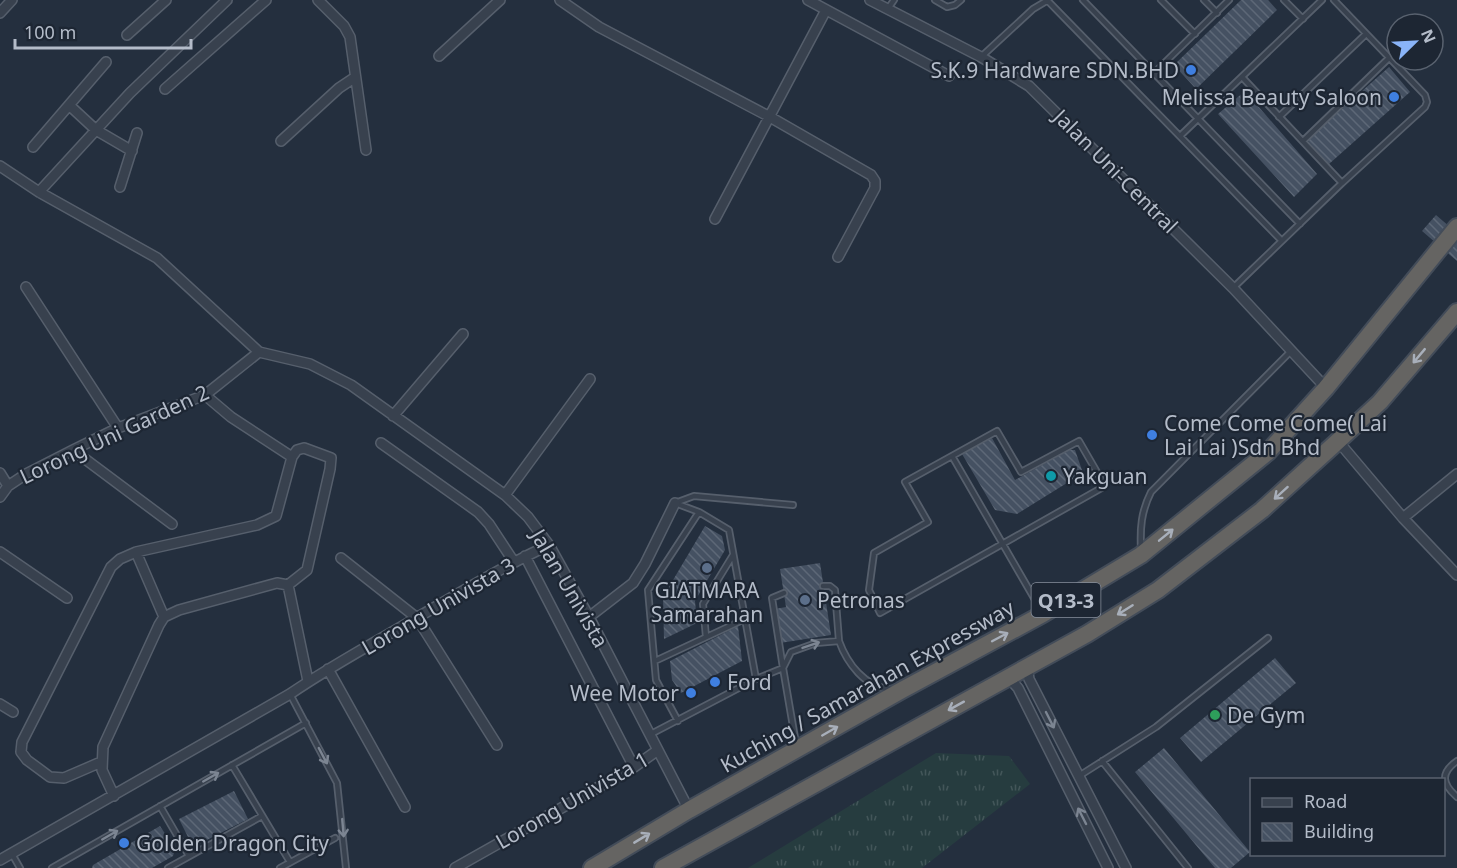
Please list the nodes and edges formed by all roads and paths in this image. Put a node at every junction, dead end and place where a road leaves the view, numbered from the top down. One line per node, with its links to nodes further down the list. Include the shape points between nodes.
1 (12, 0): 23 (street)
2 (166, 0): 28 (street)
3 (227, 0): 44 (street)
4 (266, 0): 39 (street)
5 (318, 0): 38 (street, via 345,26 350,37)
6 (500, 0): 30 (street)
7 (560, 0): 41 (street, via 599,27)
8 (808, 0): 21 (street)
9 (870, 0): 22 (street, Jalan Uni-Central)
10 (894, 0): 22 (lane)
11 (935, 0): 12 (lane, via 947,7)
12 (961, 0)
13 (1048, 0): 31 (lane); 46 (lane)
14 (1083, 0): 35 (lane)
15 (1161, 0): 26 (lane)
16 (1204, 0): 24 (lane)
17 (1229, 0): 24 (lane)
18 (1284, 0): 25 (lane)
19 (1322, 0): 25 (lane)
20 (1334, 0): 27 (lane)
21 (826, 10): 36 (street); 41 (street)
22 (887, 10): 31 (street, Jalan Uni-Central)
23 (0, 13)
24 (1216, 13): 26 (lane)
25 (1303, 19): 37 (lane)
26 (1195, 34): 35 (lane)
27 (1366, 34): 29 (lane); 42 (lane)
28 (127, 35)
29 (1385, 54)
30 (439, 56)
31 (981, 57): 62 (street, Jalan Uni-Central, via 1029,86)
32 (106, 62): 40 (street)
33 (1385, 62): 48 (lane)
34 (1403, 72): 53 (lane, via 1425,95 1425,107)
35 (1153, 74): 43 (lane)
36 (949, 76)
37 (1242, 77): 42 (lane); 43 (lane)
38 (354, 78): 47 (street); 50 (street)
39 (165, 89)
40 (69, 105): 44 (street); 49 (street)
41 (770, 117): 56 (street); 60 (street, via 871,175 875,181 875,188)
42 (1279, 117): 48 (lane)
43 (1198, 119): 46 (lane); 57 (lane)
44 (96, 130): 51 (street); 55 (street)
45 (137, 133): 51 (street)
46 (1180, 136): 59 (lane)
47 (281, 141)
48 (1303, 141): 53 (lane)
49 (33, 147)
50 (366, 150)
51 (132, 151): 54 (street)
52 (0, 166): 55 (street)
53 (1342, 183): 57 (lane)
54 (120, 187)
55 (39, 192): 66 (street, via 157,258)
56 (715, 219)
57 (1300, 224): 59 (lane)
58 (1457, 227): 68 (highway, Kuching / Samarahan Expressway / Q13-3)
59 (1282, 241): 62 (lane)
60 (838, 257)
61 (26, 287): 71 (street)
62 (1233, 288): 65 (street, Jalan Uni-Central)
63 (1457, 312): 72 (highway, Q13-3, one-way to 72, via 1380,402)
64 (463, 334): 70 (street)
65 (1291, 351): 68 (street, Jalan Uni-Central); 92 (lane, via 1151,492 1141,521)
66 (260, 352): 69 (street, Lorong Uni Garden 2); 70 (street, Jalan Univista, via 310,364 351,385)
67 (590, 380): 80 (street)
68 (1326, 388): 92 (highway, Kuching / Samarahan Expressway / Q13-3, one-way to 68, via 1268,452)
69 (205, 395): 71 (street, Lorong Uni Garden 2); 76 (street)
70 (393, 416): 80 (street, Jalan Univista)
71 (118, 428): 74 (street, Lorong Uni Garden 2)
72 (1338, 441): 85 (street); 110 (highway, Q13-3, one-way to 110, via 1262,510 1158,590)
73 (381, 443): 95 (street, via 478,512)
74 (73, 450): 79 (street, Lorong Uni Garden 2); 86 (street)
75 (952, 456): 87 (lane); 87 (lane, via 997,431 1021,472 1079,441 1105,486); 87 (lane, via 905,482 928,522 874,553 869,590 880,613)
76 (292, 457): 90 (street, via 276,516 257,525); 97 (street, via 304,448 331,458 307,570)
77 (0, 473): 79 (street)
78 (1457, 474): 85 (street)
79 (8, 486): 81 (street, Lorong Uni Garden 2)
80 (505, 495): 88 (street, Jalan Univista)
81 (0, 497)
82 (675, 503): 83 (lane, via 694,496); 84 (lane); 103 (street, via 633,583)
83 (793, 505)
84 (699, 512): 91 (lane, via 729,530); 109 (lane, via 648,590)
85 (1403, 518): 96 (street)
86 (172, 524)
87 (1002, 543): 101 (lane)
88 (549, 545): 93 (street, Lorong Univista 3); 103 (street, Jalan Univista)
89 (0, 552): 100 (street)
90 (136, 552): 102 (street); 128 (street, via 111,567 22,742 21,752 27,760 50,777 64,778)
91 (734, 555): 105 (lane); 106 (lane, via 703,604)
92 (1141, 555): 101 (highway, Kuching / Samarahan Expressway / Q13-3)
93 (525, 556): 95 (street, Lorong Univista 3); 130 (street)
94 (341, 558): 104 (street)
95 (514, 562): 104 (street, Lorong Univista 3)
96 (1457, 575)
97 (288, 585): 102 (street, via 277,583); 115 (street)
98 (823, 586): 108 (lane, via 835,590)
99 (784, 593): 111 (lane, via 772,598)
100 (67, 598)
101 (1043, 614): 116 (highway, Kuching / Samarahan Expressway / Q13-3, one-way to 101)
102 (164, 617): 128 (street, via 103,747)
103 (589, 617): 122 (street, Jalan Univista)
104 (417, 618): 112 (street, Lorong Univista 3); 123 (street)
105 (745, 620): 106 (lane); 114 (lane)
106 (706, 637): 109 (lane)
107 (1268, 638): 126 (lane, via 1156,727)
108 (839, 641): 111 (lane, one-way to 108, via 791,652 816,643); 116 (lane, via 845,657 861,676 882,689)
109 (656, 661): 120 (lane, via 656,680)
110 (1027, 666): 113 (highway, Q13-3); 131 (street, one-way to 131, via 1029,679)
111 (783, 668): 114 (lane); 125 (lane)
112 (328, 669): 115 (street, Lorong Univista 3); 137 (street)
113 (1008, 677): 153 (highway, Q13-3, one-way to 153); 154 (street, one-way to 113, via 1018,688)
114 (756, 679): 120 (lane)
115 (308, 681): 117 (street, Lorong Univista 3)
116 (902, 690): 125 (highway, Kuching / Samarahan Expressway / Q13-3, one-way to 116)
117 (291, 694): 121 (lane); 134 (street, Lorong Univista 3)
118 (0, 704): 119 (street)
119 (13, 712)
120 (678, 721): 122 (lane)
121 (306, 723): 129 (lane); 150 (lane, one-way to 150, via 337,783)
122 (651, 735): 124 (street, Jalan Univista)
123 (497, 746)
124 (658, 750): 130 (street, Lorong Univista 1); 138 (street, Jalan Univista)
125 (797, 750): 138 (highway, Kuching / Samarahan Expressway / Q13-3)
126 (1102, 761): 131 (lane); 156 (lane)
127 (1457, 761): 132 (lane)
128 (101, 762): 134 (street)
129 (232, 765): 136 (lane, one-way to 129); 139 (lane)
130 (634, 766): 151 (street, Lorong Univista 1)
131 (1079, 776): 155 (street)
132 (1444, 778)
133 (1445, 782): 135 (lane)
134 (114, 796): 141 (street, Lorong Univista 3)
135 (1457, 797)
136 (160, 806): 142 (lane); 145 (lane, one-way to 136)
137 (405, 807)
138 (689, 810): 152 (highway, Kuching / Samarahan Expressway / Q13-3, one-way to 138)
139 (262, 816): 142 (lane); 144 (lane)
140 (335, 838): 144 (lane)
141 (12, 854): 143 (street, Lorong Univista 3); 146 (lane)
142 (189, 856): 148 (lane)
143 (0, 860)
144 (290, 862): 149 (lane)
145 (60, 866): 147 (lane)
146 (20, 868)
147 (52, 868)
148 (168, 868)
149 (280, 868)
150 (346, 868)
151 (454, 868)
152 (592, 868)
153 (663, 868)
154 (1108, 868)
155 (1126, 868)
156 (1188, 868)

